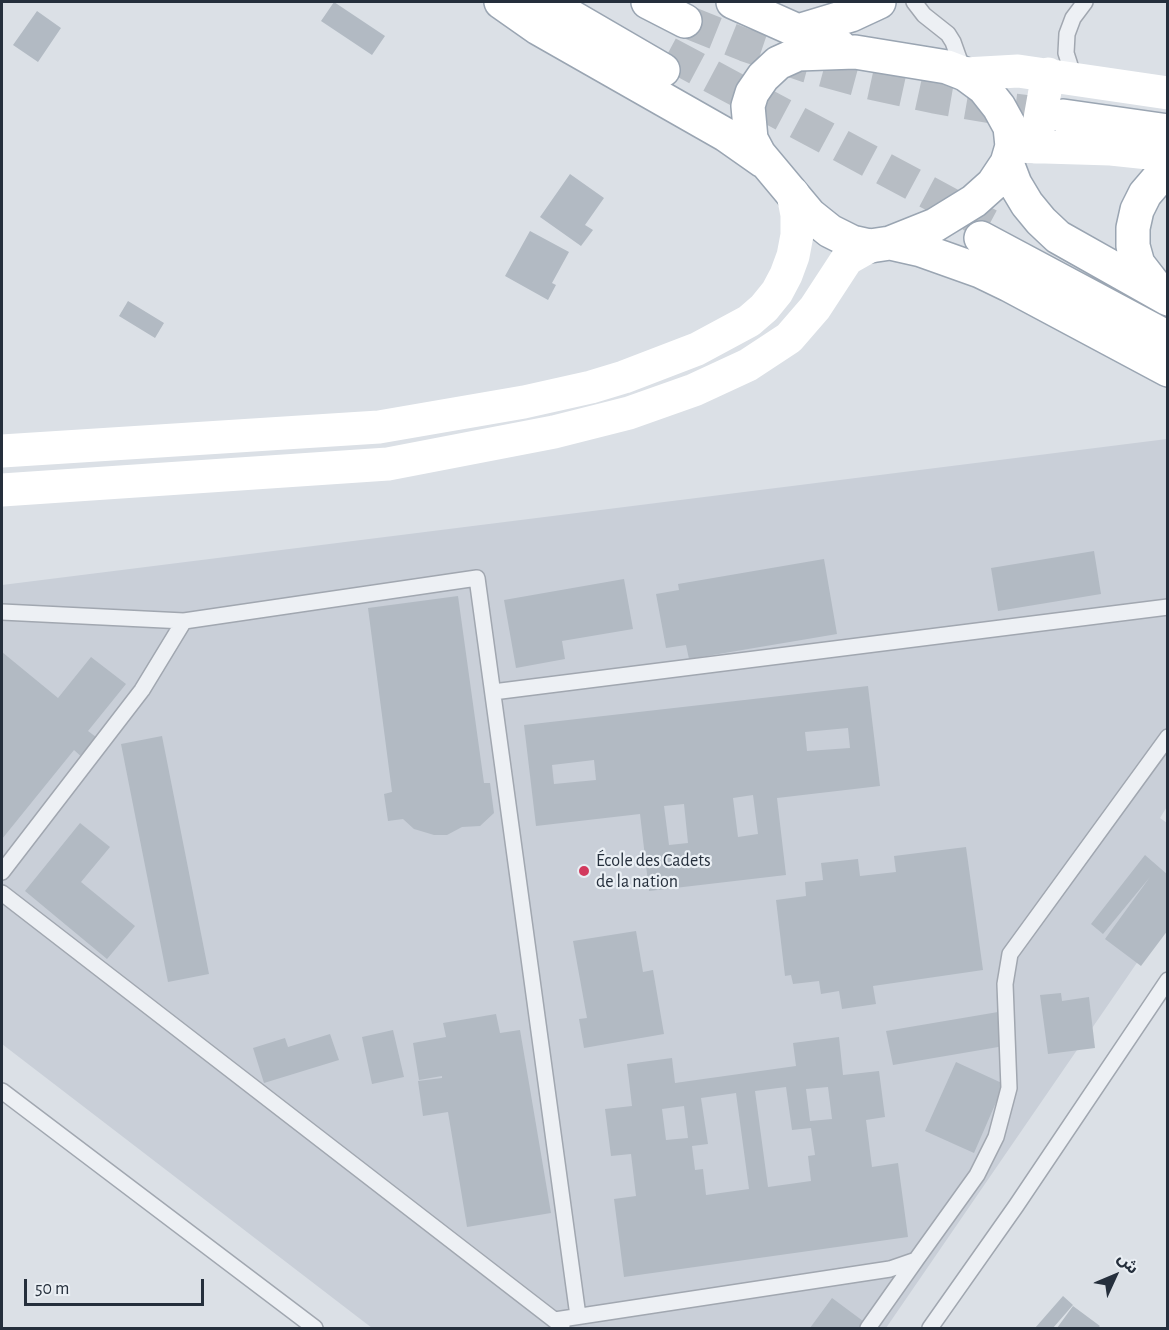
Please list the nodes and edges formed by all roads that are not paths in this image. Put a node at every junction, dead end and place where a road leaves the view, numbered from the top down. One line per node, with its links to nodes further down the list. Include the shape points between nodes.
1 (501, 2): 19 (main road, via 538,28 726,135)
2 (546, 2): 3 (main road, via 666,61)
3 (582, 2)
4 (648, 2): 9 (main road)
5 (733, 2): 10 (main road)
6 (879, 2): 10 (main road)
7 (914, 2): 12 (lane, via 948,34)
8 (1085, 2): 13 (lane, via 1067,34)
9 (687, 10)
10 (798, 31): 11 (main road)
11 (855, 52): 12 (main road); 19 (main road, via 798,54 777,63 763,77 752,93 748,125 751,139)
12 (965, 74): 13 (main road, via 1018,70); 17 (main road, via 984,88 999,107)
13 (1063, 91): 14 (main road); 15 (main road); 16 (main road); 17 (main road)
14 (1167, 93)
15 (1167, 113)
16 (1167, 130)
17 (1018, 152): 18 (main road, via 1111,149); 22 (main road, via 974,201 935,225); 23 (main road, via 1015,184 1041,222)
18 (1167, 155)
19 (767, 163): 21 (main road)
20 (1167, 172): 23 (main road, via 1145,194 1133,228 1138,264)
21 (793, 194): 22 (main road, via 830,231 852,242); 26 (main road, via 797,215 793,256 777,292 764,308 741,326 697,349 624,377 524,402 379,427)
22 (880, 244): 25 (main road, via 921,250 980,272); 27 (main road, via 847,260 789,338 748,365 629,413 388,464)
23 (1166, 306): 24 (main road, via 985,232)
24 (1167, 338)
25 (1167, 370)
26 (2, 452)
27 (2, 490)
28 (1167, 607): 31 (lane)
29 (2, 612): 30 (lane)
30 (184, 621): 31 (lane, via 477,578); 33 (lane, via 142,690)
31 (493, 692): 38 (lane)
32 (1167, 736): 37 (lane, via 1010,954 1005,984 1009,1088 996,1137 976,1175)
33 (2, 872)
34 (2, 893): 39 (lane)
35 (1167, 980): 42 (lane)
36 (2, 1091): 40 (lane)
37 (916, 1260): 38 (lane, via 890,1269); 41 (lane)
38 (578, 1316): 39 (lane)
39 (560, 1324)
40 (315, 1329)
41 (868, 1329)
42 (930, 1329)

